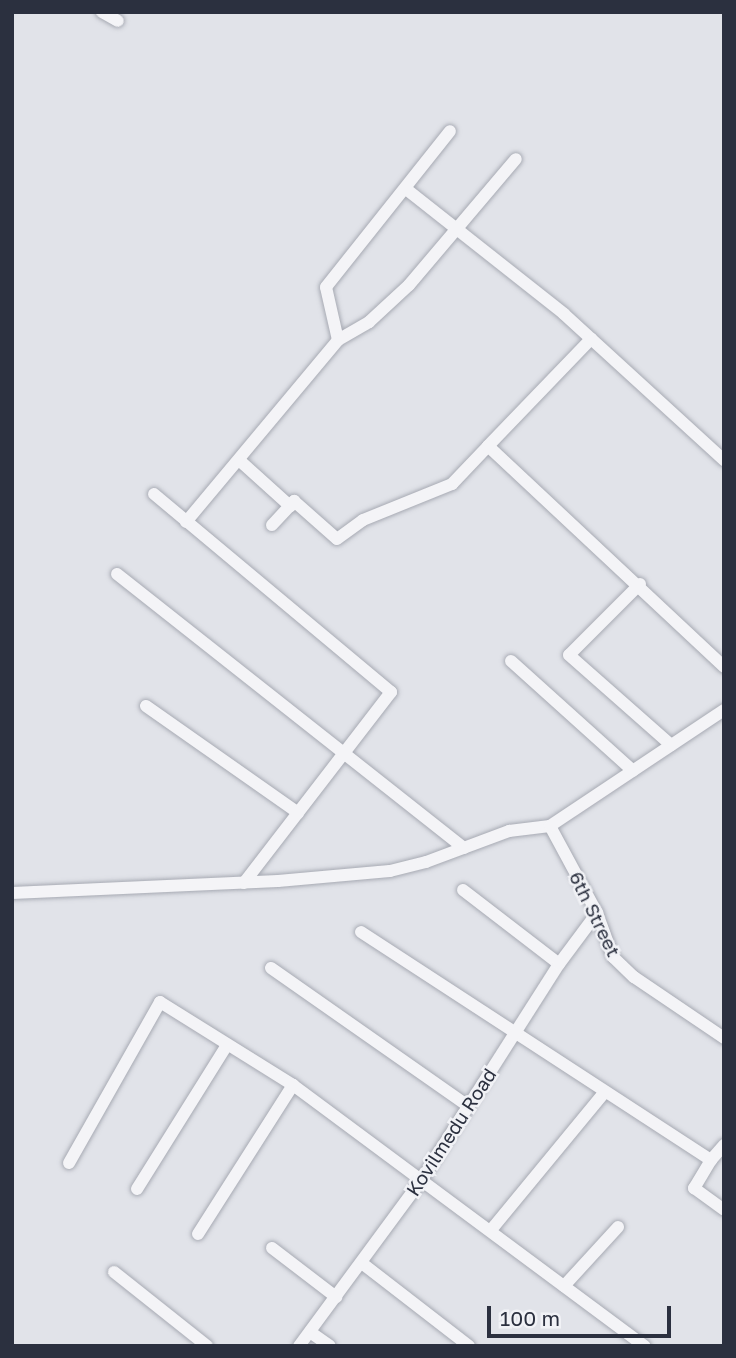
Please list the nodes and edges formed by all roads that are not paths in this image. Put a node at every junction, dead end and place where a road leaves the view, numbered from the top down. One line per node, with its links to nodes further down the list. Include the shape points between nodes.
1 (102, 12): 2 (street)
2 (118, 21)
3 (450, 131): 5 (street)
4 (516, 159): 6 (street)
5 (406, 189): 6 (street); 8 (street, via 326,287)
6 (458, 230): 7 (street); 8 (street, via 379,313)
7 (591, 339): 9 (street); 11 (street)
8 (338, 340): 10 (street)
9 (488, 446): 13 (street, via 452,484 363,520 337,539 294,501); 17 (street)
10 (239, 460): 13 (street); 14 (street)
11 (724, 460)
12 (154, 494): 14 (street)
13 (290, 506): 15 (street)
14 (186, 522): 23 (street, via 391,692)
15 (272, 524)
16 (117, 574): 23 (street)
17 (640, 584): 19 (street); 22 (street, via 569,654)
18 (511, 661): 24 (street)
19 (724, 667)
20 (146, 706): 25 (street)
21 (724, 710): 22 (street)
22 (671, 745): 24 (street)
23 (344, 752): 25 (street); 27 (street)
24 (633, 771): 26 (street)
25 (298, 813): 28 (street)
26 (550, 826): 27 (street, via 509,831); 31 (street, 6th Street)
27 (464, 848): 28 (street, via 390,871)
28 (244, 883): 30 (street)
29 (463, 890): 33 (street)
30 (12, 893)
31 (597, 913): 33 (street, Kovilmedu Road); 36 (street, 6th Street, via 613,957 634,977)
32 (361, 932): 35 (street)
33 (559, 964): 35 (street, Kovilmedu Road)
34 (271, 968): 40 (street)
35 (516, 1032): 39 (street); 40 (street, Kovilmedu Road)
36 (724, 1038)
37 (227, 1045): 38 (street); 43 (street, via 160,1002); 45 (street)
38 (293, 1085): 44 (street); 49 (street)
39 (604, 1093): 42 (street); 48 (street)
40 (467, 1105): 44 (street, Kovilmedu Road)
41 (724, 1145): 42 (street)
42 (711, 1160): 46 (street, via 694,1188)
43 (69, 1163)
44 (422, 1179): 48 (street); 51 (street, Kovilmedu Road)
45 (137, 1189)
46 (724, 1210)
47 (618, 1227): 53 (street)
48 (491, 1230): 53 (street)
49 (198, 1234)
50 (272, 1248): 54 (street)
51 (363, 1264): 54 (street, Kovilmedu Road); 59 (street)
52 (114, 1272): 56 (street)
53 (564, 1286): 60 (street)
54 (336, 1297): 55 (street, Kovilmedu Road)
55 (310, 1332): 57 (street, Kovilmedu Road); 58 (street)
56 (207, 1346)
57 (299, 1346)
58 (330, 1346)
59 (468, 1346)
60 (646, 1346)

